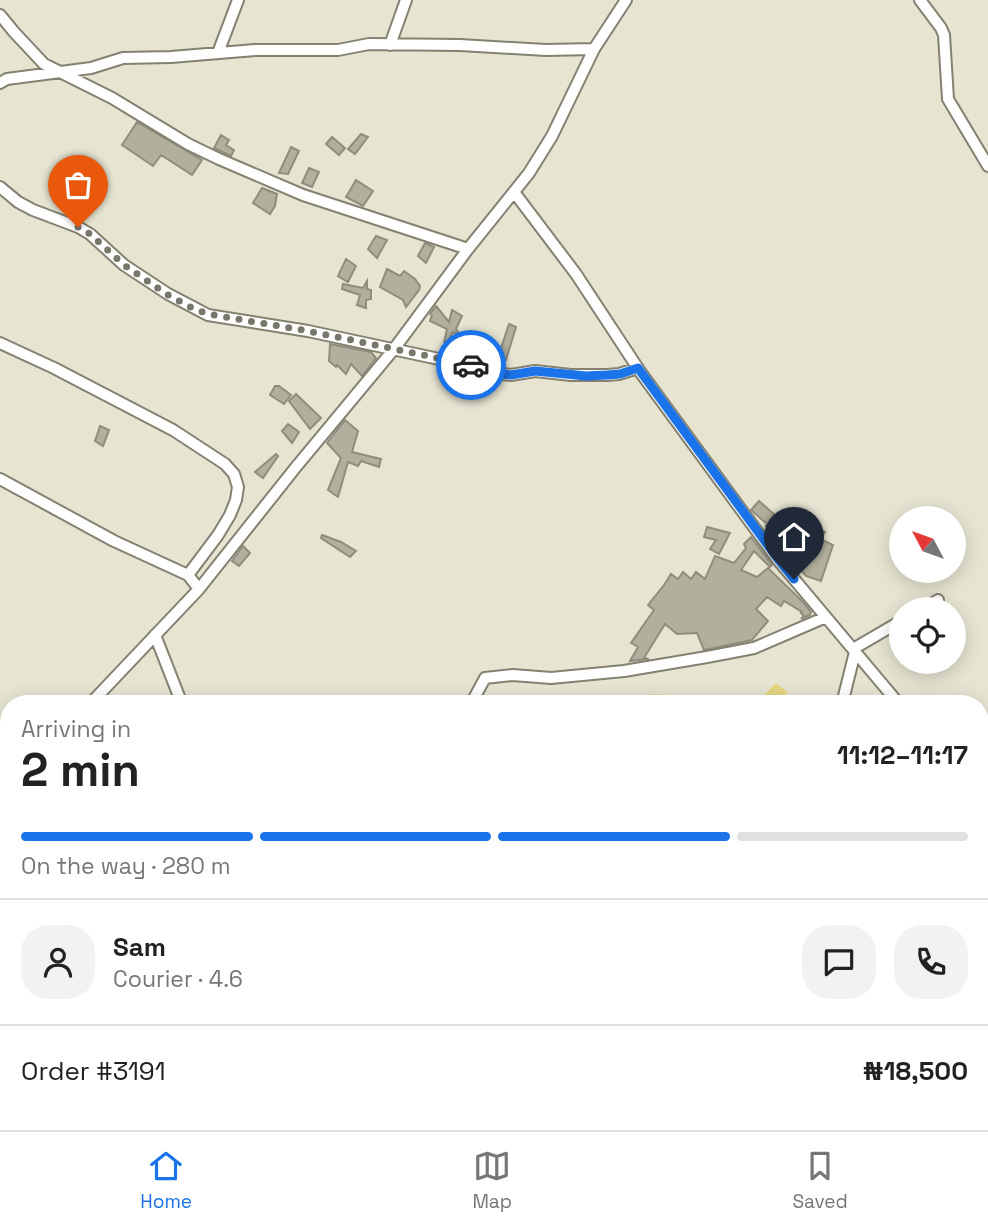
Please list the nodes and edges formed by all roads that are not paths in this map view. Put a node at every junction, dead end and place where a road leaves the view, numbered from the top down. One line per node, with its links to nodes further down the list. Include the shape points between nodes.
1 (238, 0): 8 (street)
2 (406, 0): 6 (street)
3 (626, 0): 7 (street)
4 (920, 0): 11 (street, via 944,35 948,99)
5 (0, 15): 9 (street, via 44,64)
6 (390, 45): 7 (street); 8 (street)
7 (594, 49): 13 (street, via 552,136)
8 (218, 53): 9 (street, via 122,58)
9 (59, 72): 10 (street); 14 (street, via 188,144 260,177)
10 (0, 83)
11 (988, 166)
12 (0, 187): 16 (street, via 33,210 90,234 124,265 200,311)
13 (514, 192): 14 (street); 17 (street)
14 (468, 249): 16 (street)
15 (0, 343): 19 (street, via 173,430 234,474 238,487 230,515)
16 (394, 349): 17 (street, via 511,375 535,371 607,375); 20 (street)
17 (638, 368): 21 (street)
18 (0, 479): 19 (street)
19 (187, 575): 20 (street)
20 (199, 589): 23 (street)
21 (826, 617): 24 (street); 27 (street, via 754,648 624,671 485,678)
22 (889, 628): 24 (street)
23 (155, 635): 25 (street); 26 (street)
24 (854, 650): 28 (street); 29 (street)
25 (98, 695)
26 (178, 695)
27 (476, 695)
28 (844, 695)
29 (892, 695)

